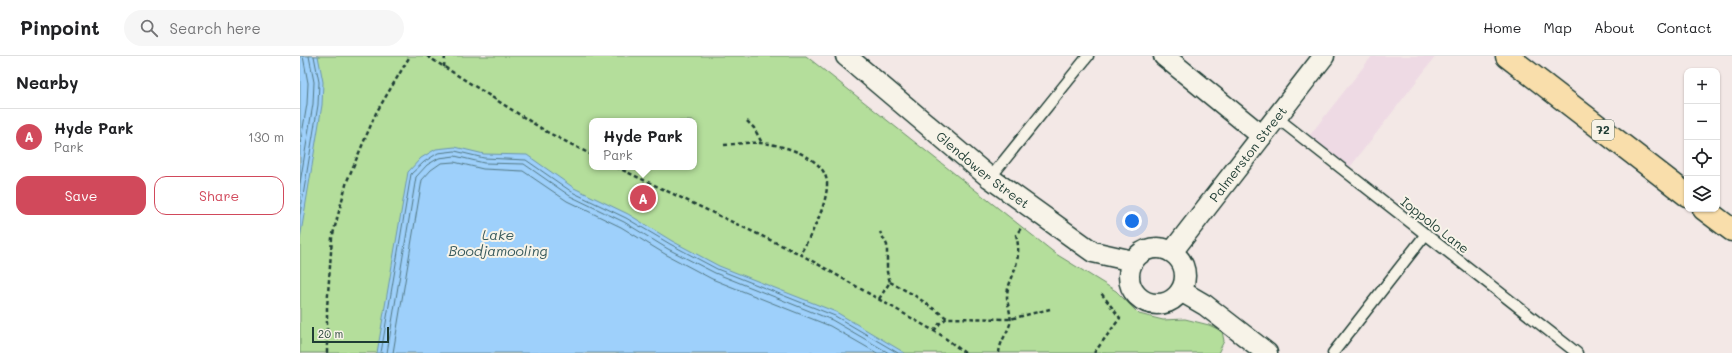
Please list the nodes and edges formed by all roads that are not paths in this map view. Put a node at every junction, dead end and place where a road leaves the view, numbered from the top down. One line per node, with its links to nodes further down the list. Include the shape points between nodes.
1 (846, 56): 8 (street, Glendower Street)
2 (1088, 56): 8 (lane)
3 (1164, 56): 7 (street)
4 (1324, 56): 6 (street, Palmerston Street)
5 (1512, 59): 9 (main road, 72)
6 (1276, 117): 7 (street, Palmerston Street); 12 (lane, Ioppolo Lane)
7 (1262, 136): 13 (street, Palmerston Street)
8 (990, 178): 14 (street, Glendower Street, via 1093,252)
9 (1684, 193)
10 (1708, 212): 11 (main road)
11 (1732, 230)
12 (1426, 234): 17 (lane); 18 (lane, Ioppolo Lane)
13 (1172, 252): 14 (street, via 1154,248 1141,252); 15 (street, via 1181,261 1185,273)
14 (1133, 261): 15 (street, via 1128,275 1129,282 1142,300 1164,304)
15 (1181, 291): 16 (street, via 1205,305)
16 (1267, 353)
17 (1333, 353)
18 (1578, 353)

